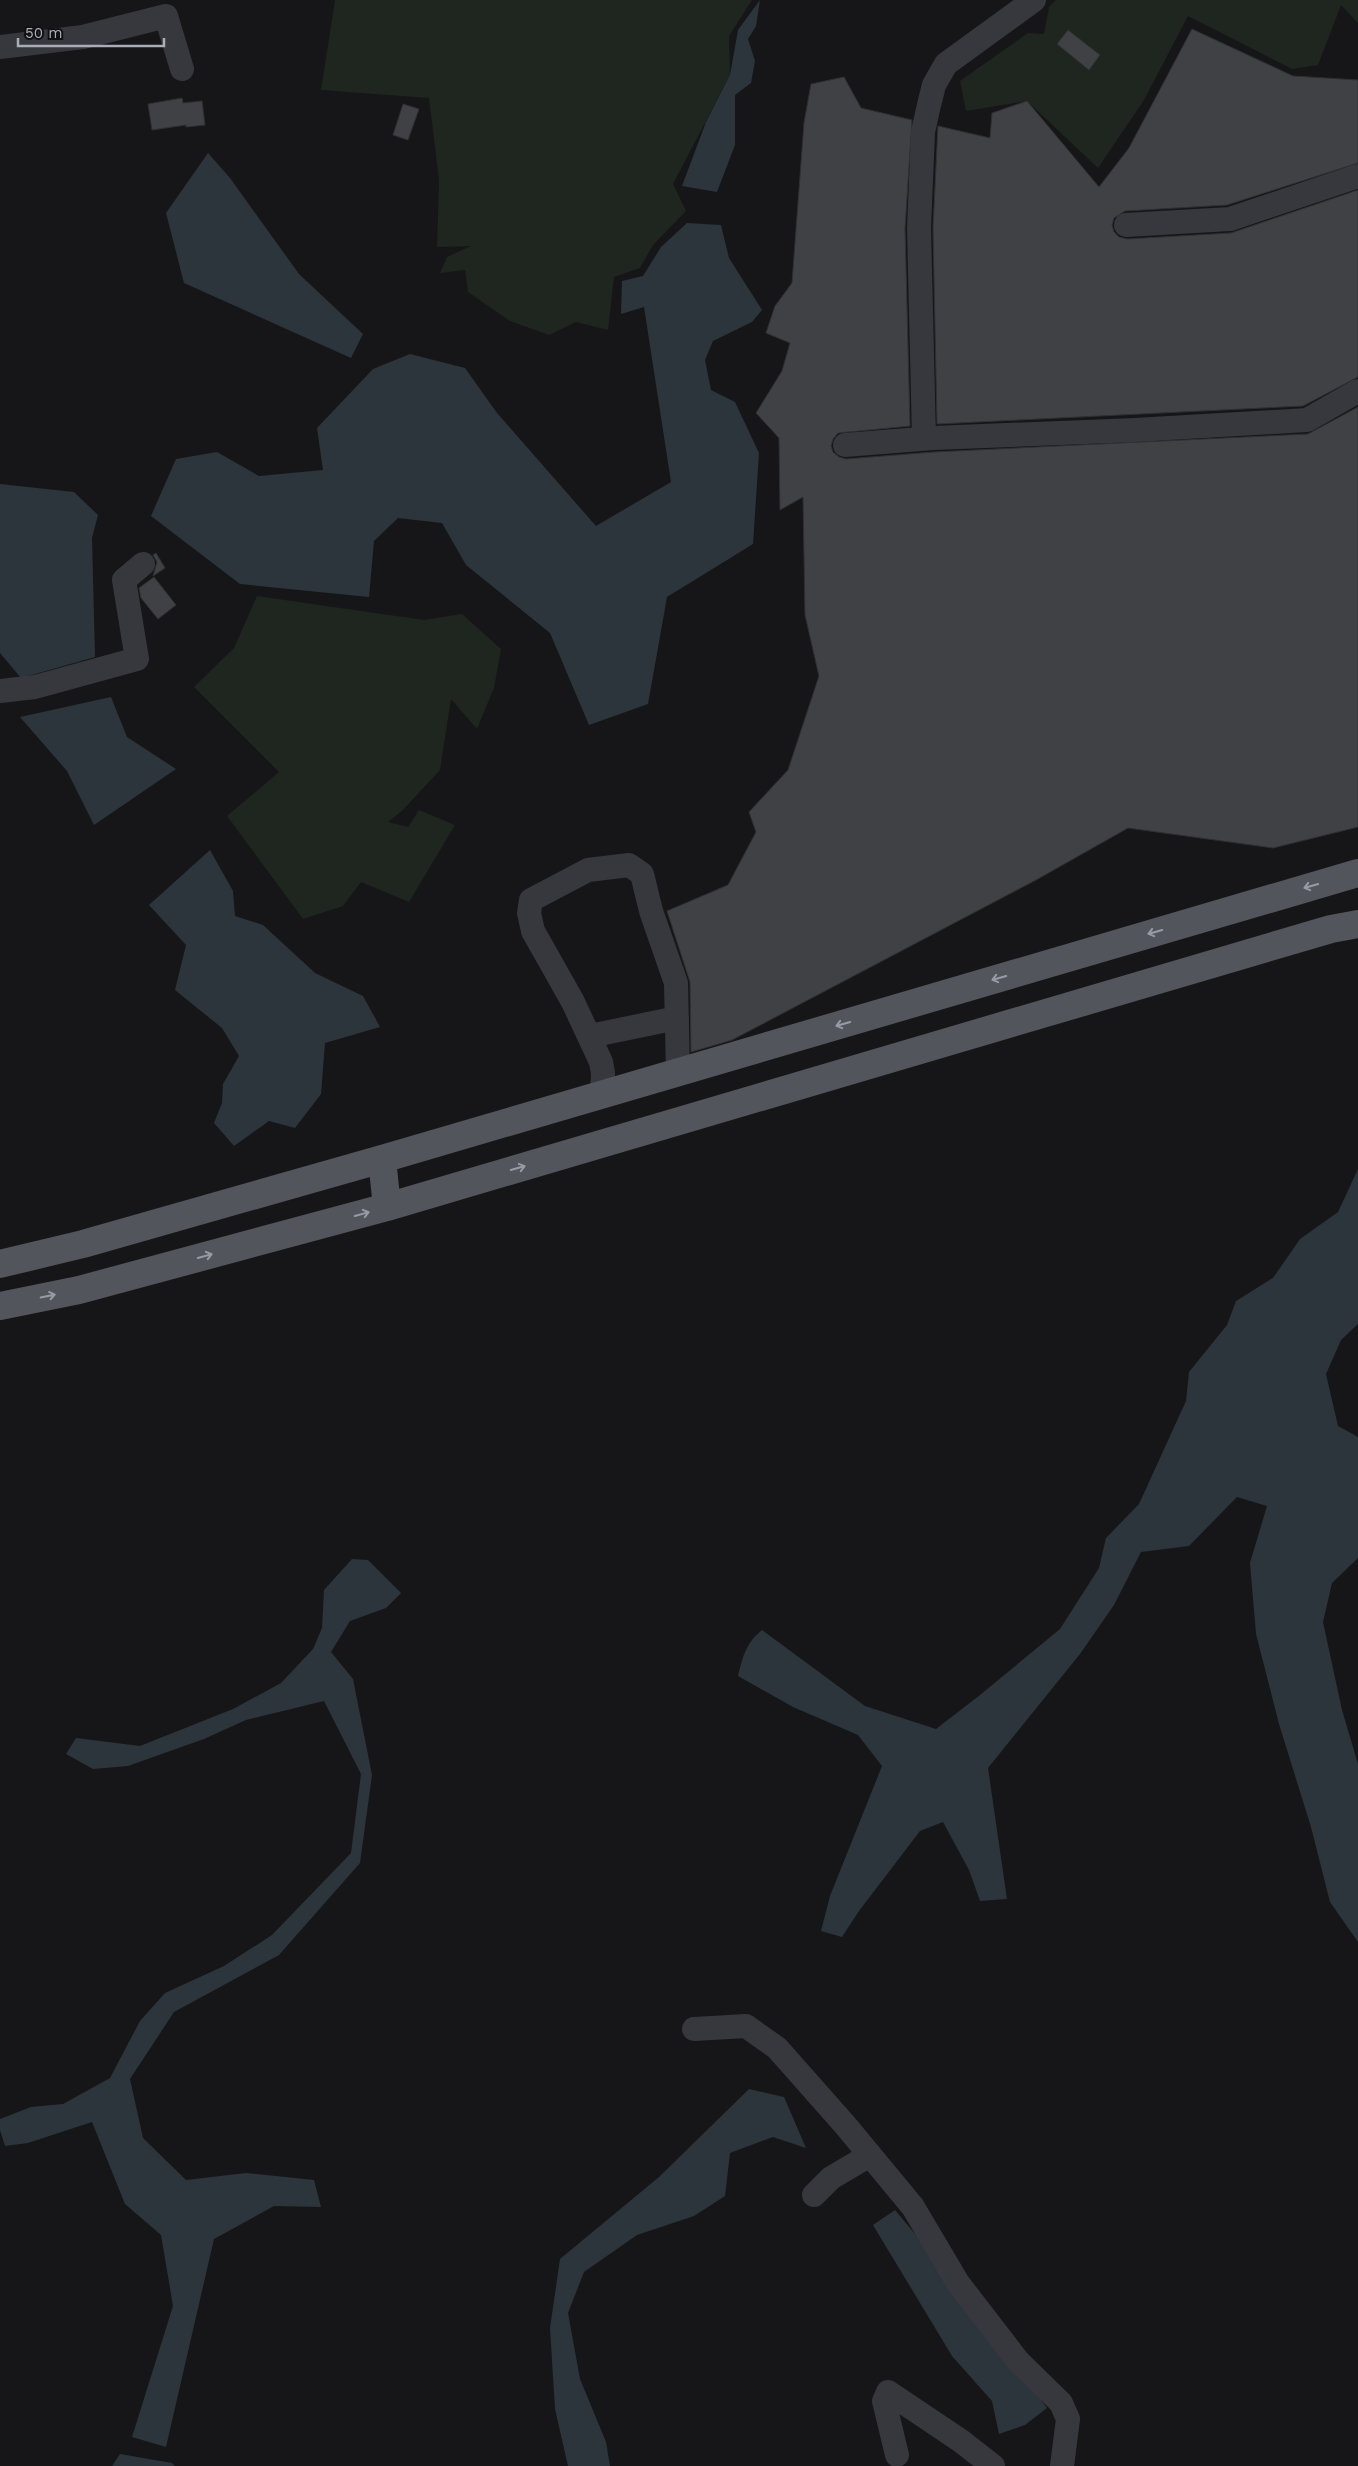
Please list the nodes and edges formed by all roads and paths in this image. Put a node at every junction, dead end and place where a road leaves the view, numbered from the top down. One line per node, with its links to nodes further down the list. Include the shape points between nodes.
1 (1034, 0): 7 (street, via 946,64 934,85 923,132 919,228)
2 (0, 47): 3 (street, via 83,37 166,16)
3 (182, 68)
4 (1358, 176): 5 (street, via 1230,219)
5 (1126, 225)
6 (1358, 391): 7 (street, via 1307,420)
7 (924, 438): 8 (street)
8 (846, 445)
9 (142, 564): 10 (street, via 124,580 137,659 35,687)
10 (0, 691)
11 (1358, 873): 15 (main road, one-way to 15)
12 (1358, 924): 18 (main road, one-way to 12, via 1321,931)
13 (677, 1018): 14 (street); 14 (street, via 676,983 642,874 629,864 588,870 531,900 528,913 533,932); 15 (street)
14 (590, 1036): 16 (street, via 603,1073)
15 (678, 1072): 16 (main road)
16 (602, 1094): 17 (main road)
17 (382, 1160): 18 (main road); 19 (main road, via 83,1244)
18 (387, 1207): 20 (main road, one-way to 18, via 80,1290)
19 (0, 1264)
20 (0, 1306)
21 (694, 2029): 22 (street, via 746,2026 778,2048)
22 (870, 2155): 23 (street, via 831,2178); 26 (street, via 913,2207 964,2291 1018,2362 1061,2404 1068,2419)
23 (814, 2195)
24 (896, 2455): 25 (street, via 884,2401 888,2392 962,2441)
25 (993, 2466)
26 (1062, 2466)

